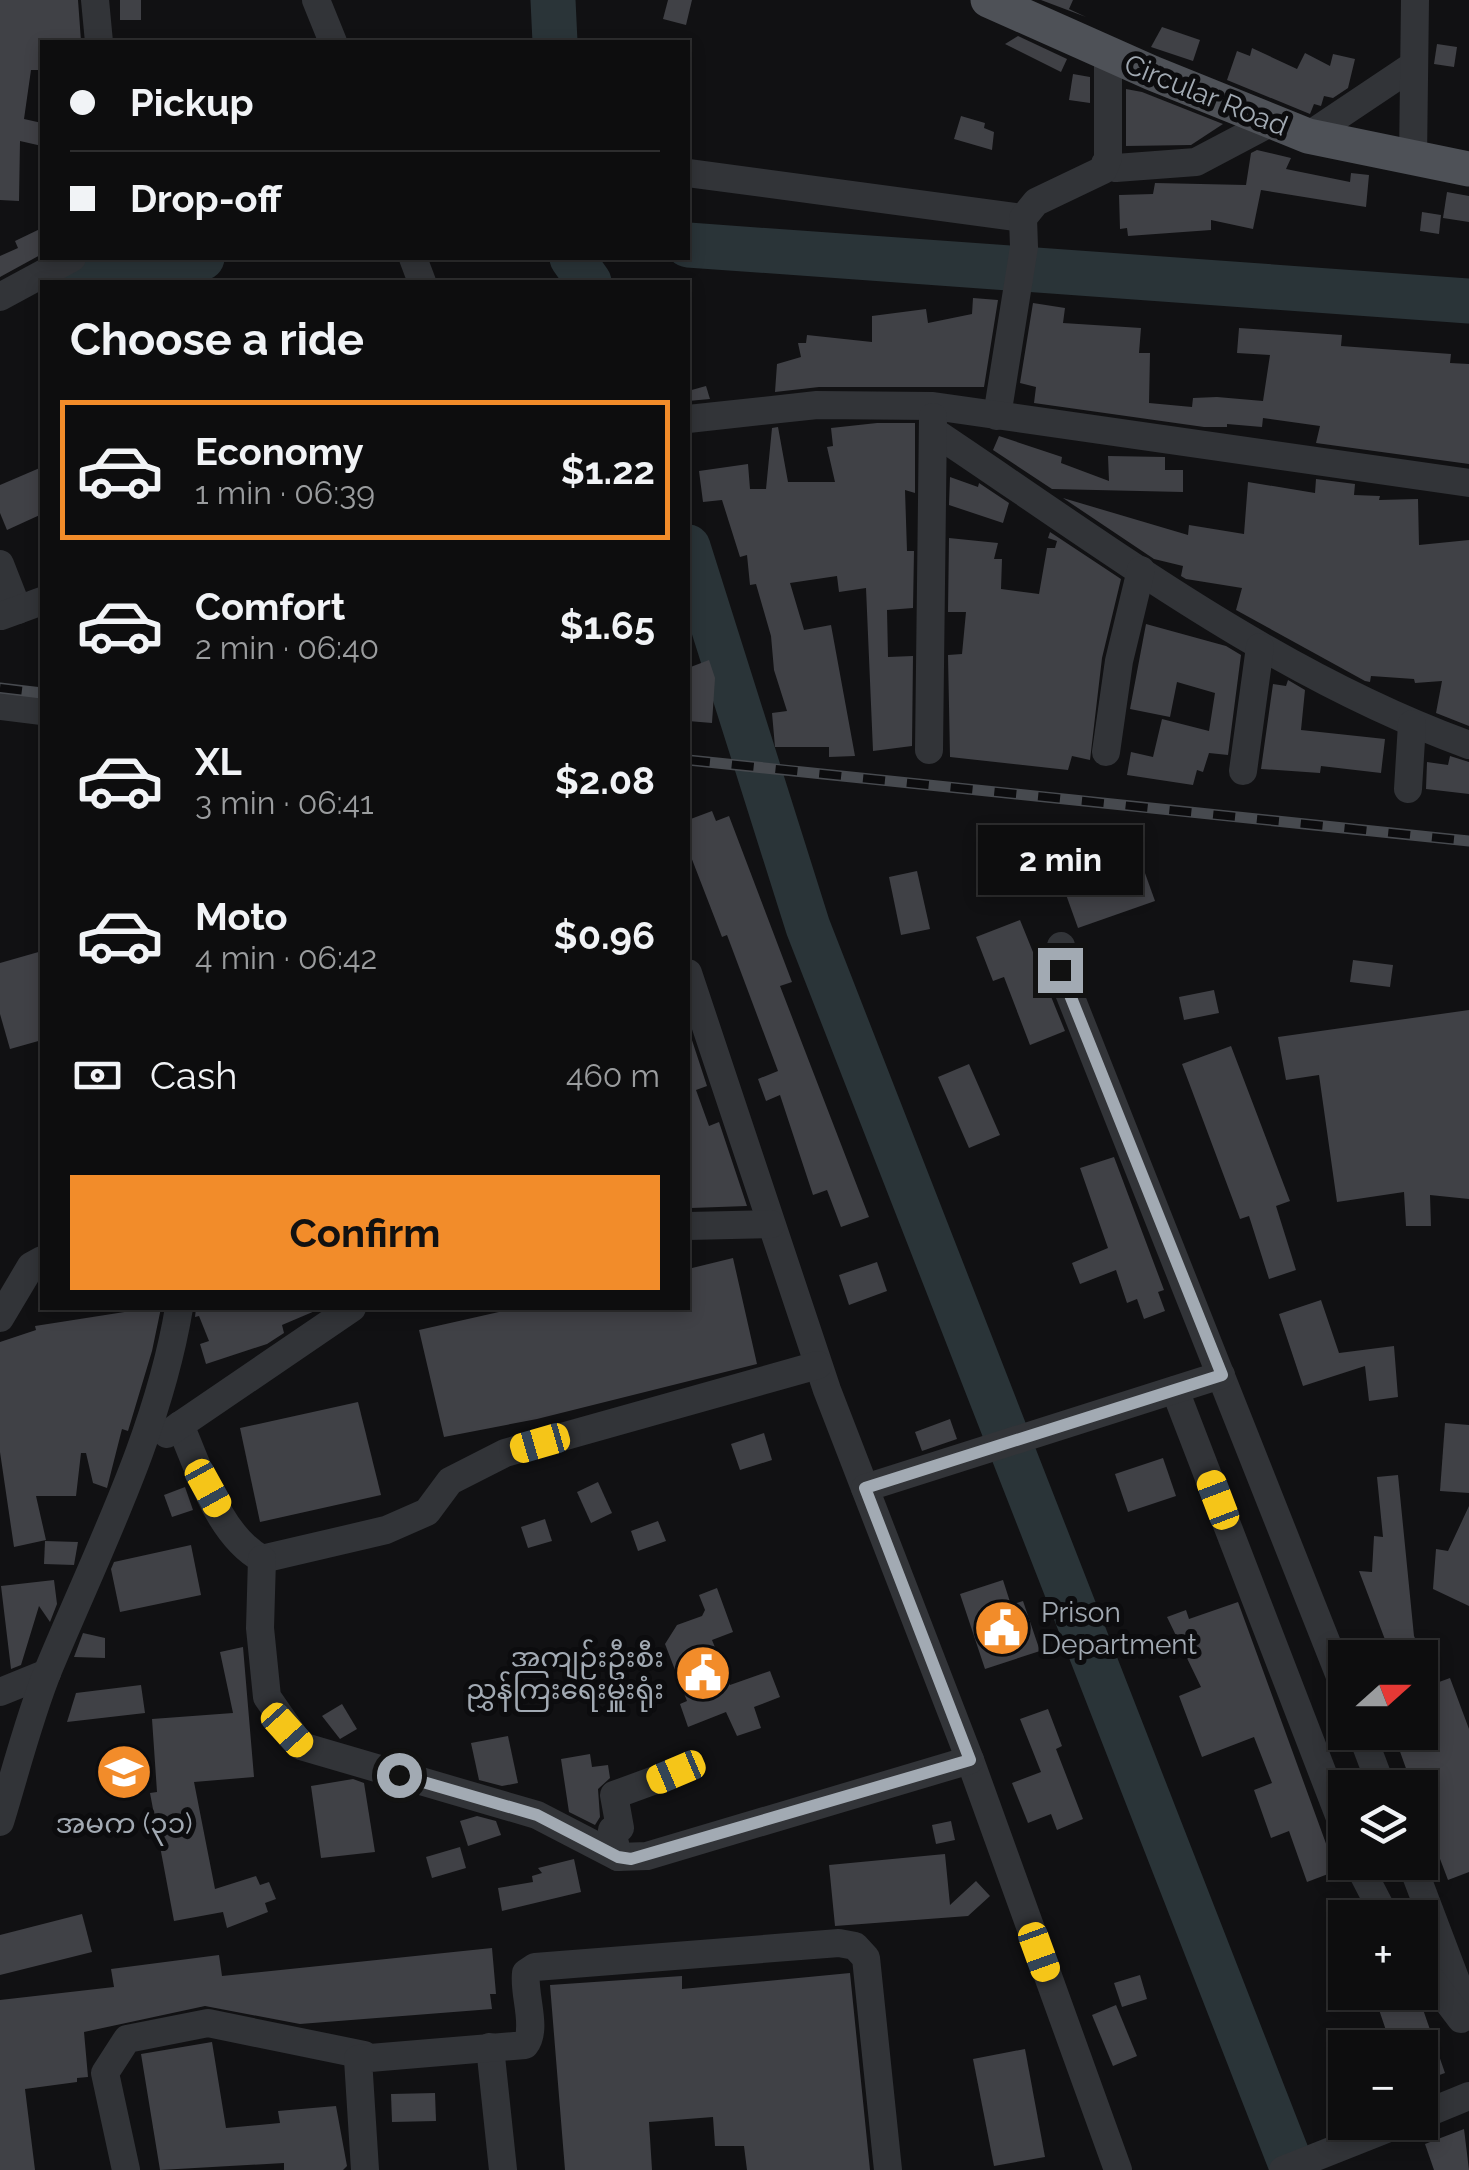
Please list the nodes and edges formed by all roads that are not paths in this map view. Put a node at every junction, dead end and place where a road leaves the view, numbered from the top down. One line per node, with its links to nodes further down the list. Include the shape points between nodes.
1 (95, 0): 5 (street)
2 (316, 0): 6 (street)
3 (988, 0): 7 (main road, Circular Road)
4 (1415, 0): 8 (street)
5 (99, 40)
6 (332, 40)
7 (1108, 55): 9 (main road, Circular Road); 12 (street)
8 (1414, 65): 10 (street); 11 (street)
9 (1272, 122): 10 (main road, Circular Road); 12 (street, via 1196,162)
10 (1308, 136): 11 (main road, Circular Road)
11 (1423, 160): 13 (main road, Circular Road)
12 (1105, 164): 15 (street, via 1089,180 1036,202)
13 (1469, 169)
14 (690, 173): 15 (street)
15 (1023, 218): 18 (street)
16 (68, 260): 17 (street)
17 (0, 297)
18 (997, 416): 19 (street); 21 (street)
19 (933, 418): 20 (street, via 817,405); 23 (street); 30 (street)
20 (690, 419)
21 (1469, 483)
22 (0, 564): 24 (street)
23 (1141, 570): 25 (street); 31 (street)
24 (20, 609)
25 (1260, 647): 28 (street); 32 (street)
26 (0, 706): 27 (street)
27 (40, 711)
28 (1412, 724): 29 (street); 33 (street)
29 (1469, 745)
30 (929, 750)
31 (1106, 752)
32 (1243, 772)
33 (1408, 789)
34 (1061, 946): 43 (street, via 1060,970)
35 (690, 979): 36 (street)
36 (771, 1224): 37 (street); 42 (street)
37 (690, 1226)
38 (40, 1261): 41 (street)
39 (179, 1310): 46 (street)
40 (349, 1310): 45 (street)
41 (0, 1318)
42 (818, 1365): 47 (street); 48 (street, via 505,1453 450,1481 427,1512 400,1524)
43 (1222, 1375): 44 (street); 49 (street)
44 (1175, 1390): 47 (street); 54 (street)
45 (180, 1425): 46 (street); 48 (street, via 229,1526 244,1550)
46 (141, 1452): 50 (street)
47 (865, 1488): 52 (street)
48 (262, 1558): 56 (street, via 267,1697 301,1746 537,1815)
49 (1328, 1646)
50 (47, 1673): 51 (street); 55 (street)
51 (0, 1692)
52 (970, 1760): 56 (street, via 647,1856); 70 (street)
53 (676, 1772): 56 (street, via 614,1795)
54 (1328, 1787)
55 (0, 1822)
56 (618, 1857)
57 (1418, 1880): 59 (street)
58 (1438, 1989): 60 (street)
59 (1469, 2015)
60 (1469, 2029)
61 (490, 2047): 62 (street); 68 (street); 69 (street, via 529,2043 525,1983 535,1966 855,1946 866,1958 870,1981)
62 (364, 2055): 66 (street, via 208,2023 127,2039 105,2073); 67 (street, via 358,2066)
63 (1469, 2096): 64 (street)
64 (1438, 2109)
65 (1356, 2140): 71 (street)
66 (126, 2170)
67 (365, 2170)
68 (503, 2170)
69 (888, 2170)
70 (1118, 2170)
71 (1283, 2170)

